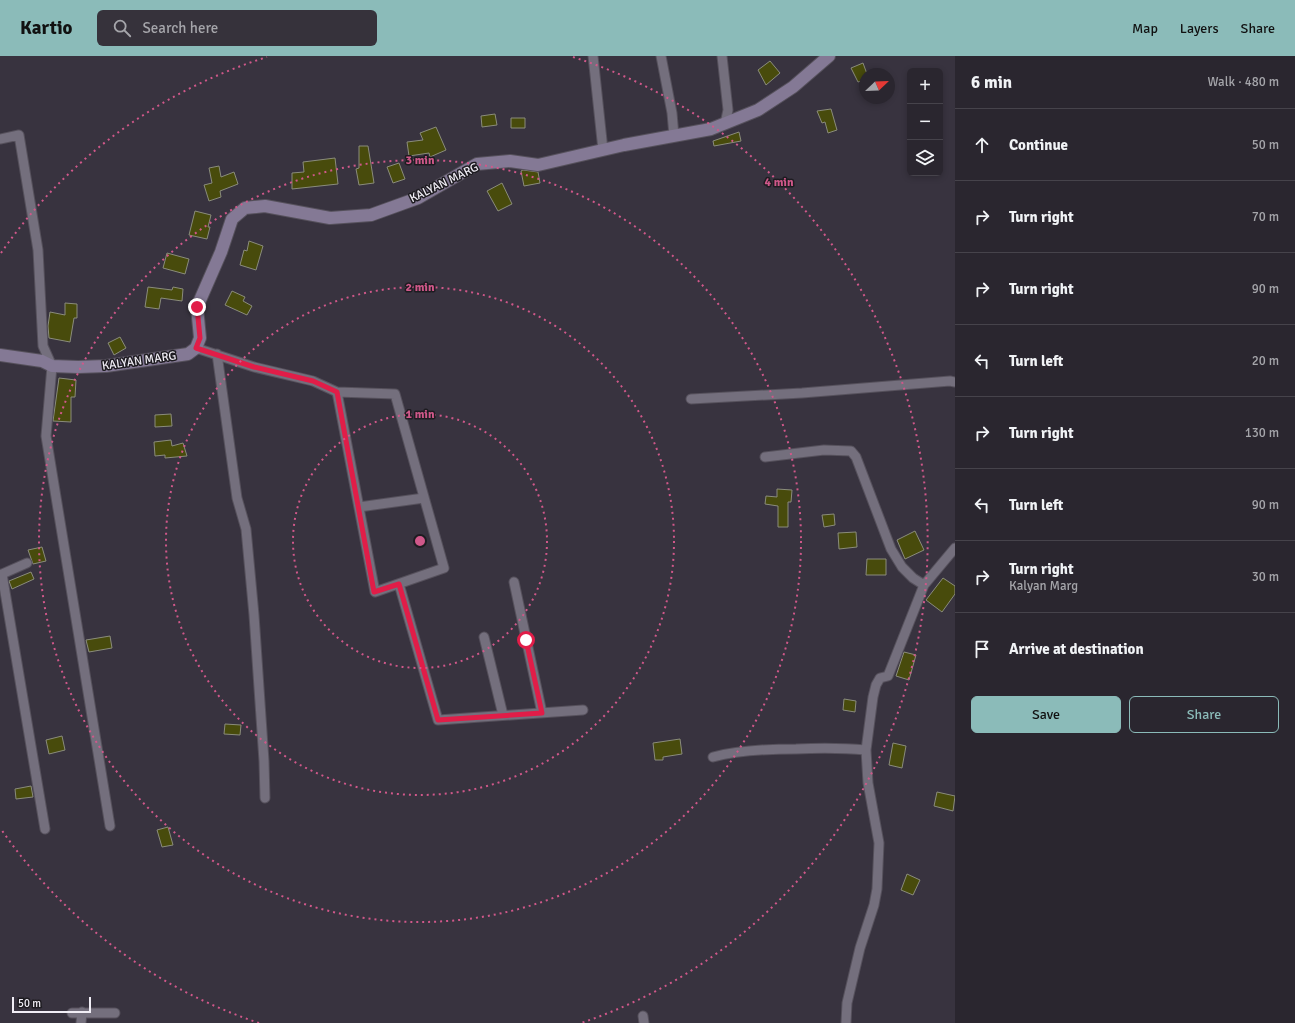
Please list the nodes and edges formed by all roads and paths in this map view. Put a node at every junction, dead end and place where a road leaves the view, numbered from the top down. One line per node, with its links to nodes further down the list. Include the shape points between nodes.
1 (593, 56): 8 (street)
2 (661, 56): 6 (street)
3 (722, 56): 5 (street, via 728,110)
4 (829, 56): 5 (street, KALYAN MARG, via 793,87 758,110)
5 (724, 124): 6 (street, KALYAN MARG)
6 (674, 136): 8 (street, KALYAN MARG)
7 (0, 139): 12 (street, via 19,135 38,250 43,346)
8 (603, 150): 9 (street, KALYAN MARG, via 538,165 510,161 477,164 418,198 371,215 330,218 265,206 245,208 232,219 197,307 200,338)
9 (196, 348): 10 (street); 12 (street, KALYAN MARG, via 188,354 106,366)
10 (217, 354): 14 (street, via 254,367 313,381); 31 (street, via 237,498 246,529)
11 (0, 355): 12 (street, KALYAN MARG, via 42,361)
12 (52, 366): 32 (street, via 46,436)
13 (955, 382): 15 (street)
14 (337, 392): 17 (street, via 395,394); 18 (street)
15 (691, 399)
16 (765, 457): 24 (street, via 824,450 851,451 856,457 891,549 902,567)
17 (424, 498): 18 (street); 23 (street, via 444,568)
18 (358, 507): 23 (street, via 374,592)
19 (955, 548): 24 (street)
20 (27, 563): 21 (street)
21 (1, 574): 33 (street)
22 (514, 582): 27 (street)
23 (399, 584): 28 (street, via 438,720)
24 (924, 585): 29 (street, via 888,676 880,678 876,685)
25 (484, 637): 28 (street)
26 (583, 710): 27 (street)
27 (542, 713): 28 (street)
28 (503, 715)
29 (866, 750): 30 (street, via 767,749 731,752); 38 (street, via 868,783 878,843 877,889 847,1003)
30 (713, 757)
31 (265, 798)
32 (110, 826)
33 (45, 829)
34 (82, 1012): 35 (street); 36 (street); 37 (street)
35 (72, 1013)
36 (116, 1013)
37 (81, 1023)
38 (846, 1023)

